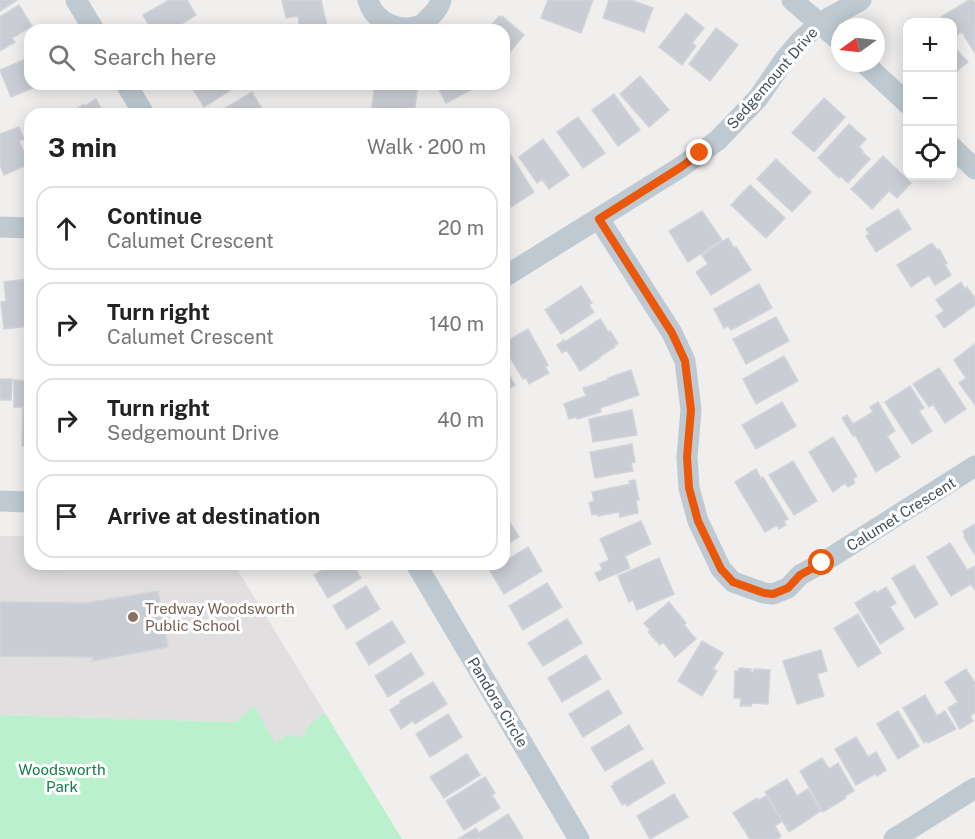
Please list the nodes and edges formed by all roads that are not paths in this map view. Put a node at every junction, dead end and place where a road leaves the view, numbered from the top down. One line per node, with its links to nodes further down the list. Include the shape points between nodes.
1 (76, 0): 6 (street)
2 (368, 0): 7 (street, via 370,9)
3 (441, 0): 8 (street, via 439,8)
4 (792, 0): 9 (street)
5 (861, 0): 9 (street, Sedgemount Drive)
6 (90, 24)
7 (387, 24)
8 (422, 24)
9 (820, 24): 10 (street); 17 (street, Sedgemount Drive, via 801,40 758,98 718,140)
10 (831, 33)
11 (874, 72): 13 (street)
12 (130, 90): 14 (street)
13 (903, 99)
14 (140, 108)
15 (957, 152): 16 (street)
16 (975, 168)
17 (599, 219): 20 (street, Sedgemount Drive); 21 (street, Calumet Crescent, via 672,333 685,361 691,410 689,488 698,521 721,569 733,582 773,594 788,588 800,575)
18 (0, 227): 19 (street)
19 (24, 228)
20 (510, 274)
21 (975, 466)
22 (0, 501): 23 (street)
23 (24, 502)
24 (420, 570): 26 (street, Pandora Circle)
25 (975, 788): 27 (street)
26 (579, 839)
27 (894, 839)

